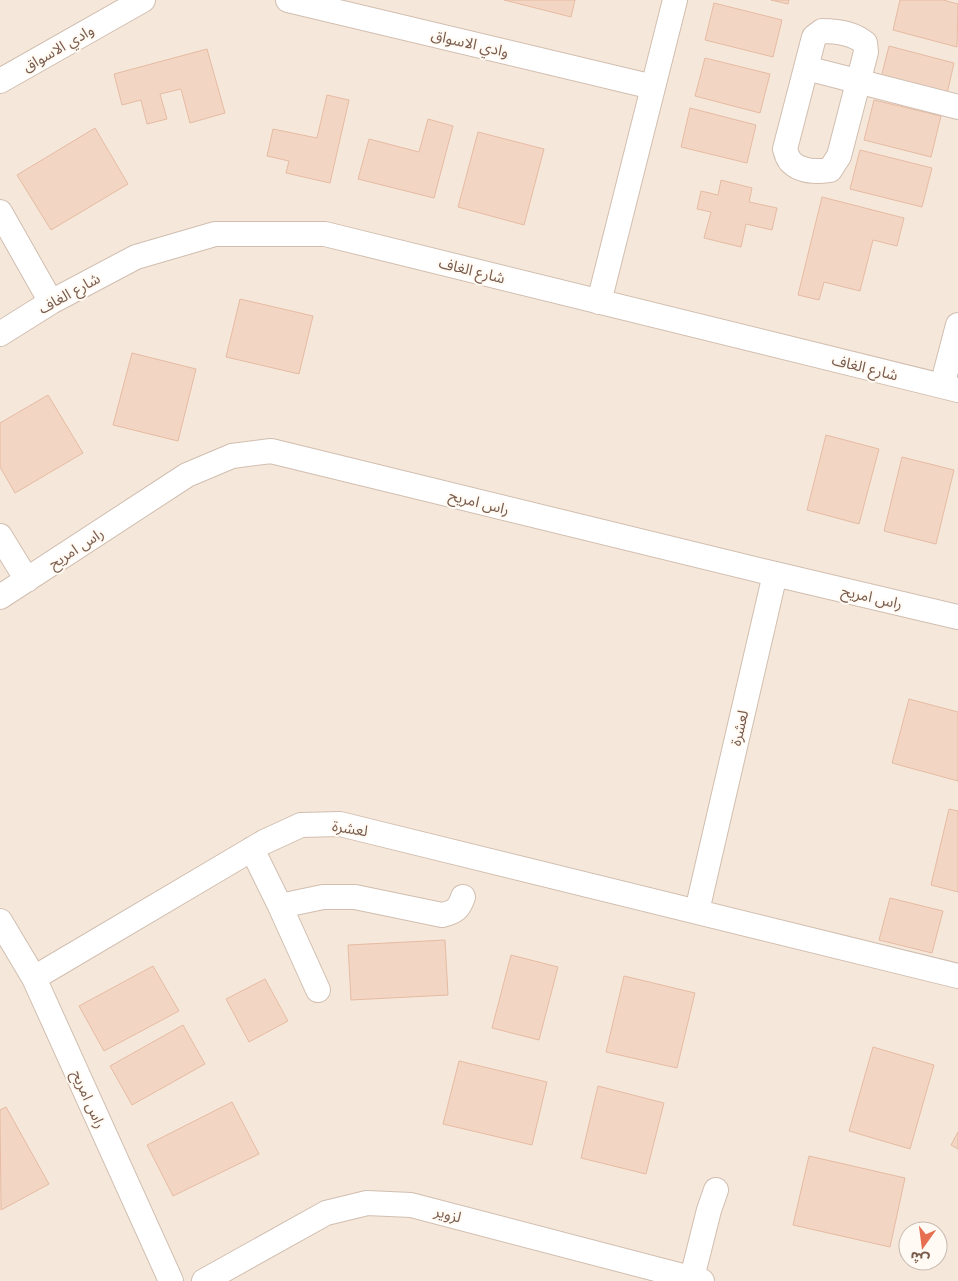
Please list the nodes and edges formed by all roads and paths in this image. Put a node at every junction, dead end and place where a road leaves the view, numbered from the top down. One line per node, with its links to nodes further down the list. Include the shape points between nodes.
1 (142, 0): 6 (street, وادي الاسواق)
2 (288, 0): 4 (street, وادي الاسواق)
3 (675, 0): 8 (street)
4 (315, 3): 8 (street, وادي الاسواق)
5 (806, 68): 7 (street); 7 (street, via 814,37 822,32 833,31 858,37 865,43 866,52); 7 (street, via 785,149 789,161 801,168 818,172 830,170 839,156)
6 (0, 81)
7 (858, 82): 9 (street)
8 (653, 87): 12 (street)
9 (958, 107)
10 (0, 212): 11 (street)
11 (51, 302): 12 (street, شارع الغاف, via 136,257 215,234 325,234); 14 (street, شارع الغاف)
12 (599, 302): 15 (street, شارع الغاف)
13 (958, 325): 15 (street)
14 (0, 334)
15 (950, 388)
16 (0, 536): 18 (street)
17 (775, 574): 18 (street, راس امريح, via 270,451 232,456 187,474); 20 (street, راس امريح); 24 (street, لعشرة)
18 (27, 580): 19 (street, راس امريح)
19 (0, 597)
20 (958, 617)
21 (252, 849): 23 (street); 24 (street, لعشرة, via 301,826 340,824); 27 (street, لعشرة)
22 (463, 896): 23 (street, via 460,906 452,913 442,915 355,897 323,897)
23 (280, 906): 28 (street)
24 (697, 911): 26 (street, لعشرة)
25 (0, 921): 27 (street, راس امريح)
26 (958, 976)
27 (34, 978): 31 (street, راس امريح)
28 (318, 990)
29 (716, 1190): 30 (street, via 709,1210)
30 (697, 1280): 32 (street, لزوير, via 411,1204 367,1204 326,1213)
31 (171, 1281)
32 (204, 1281)

